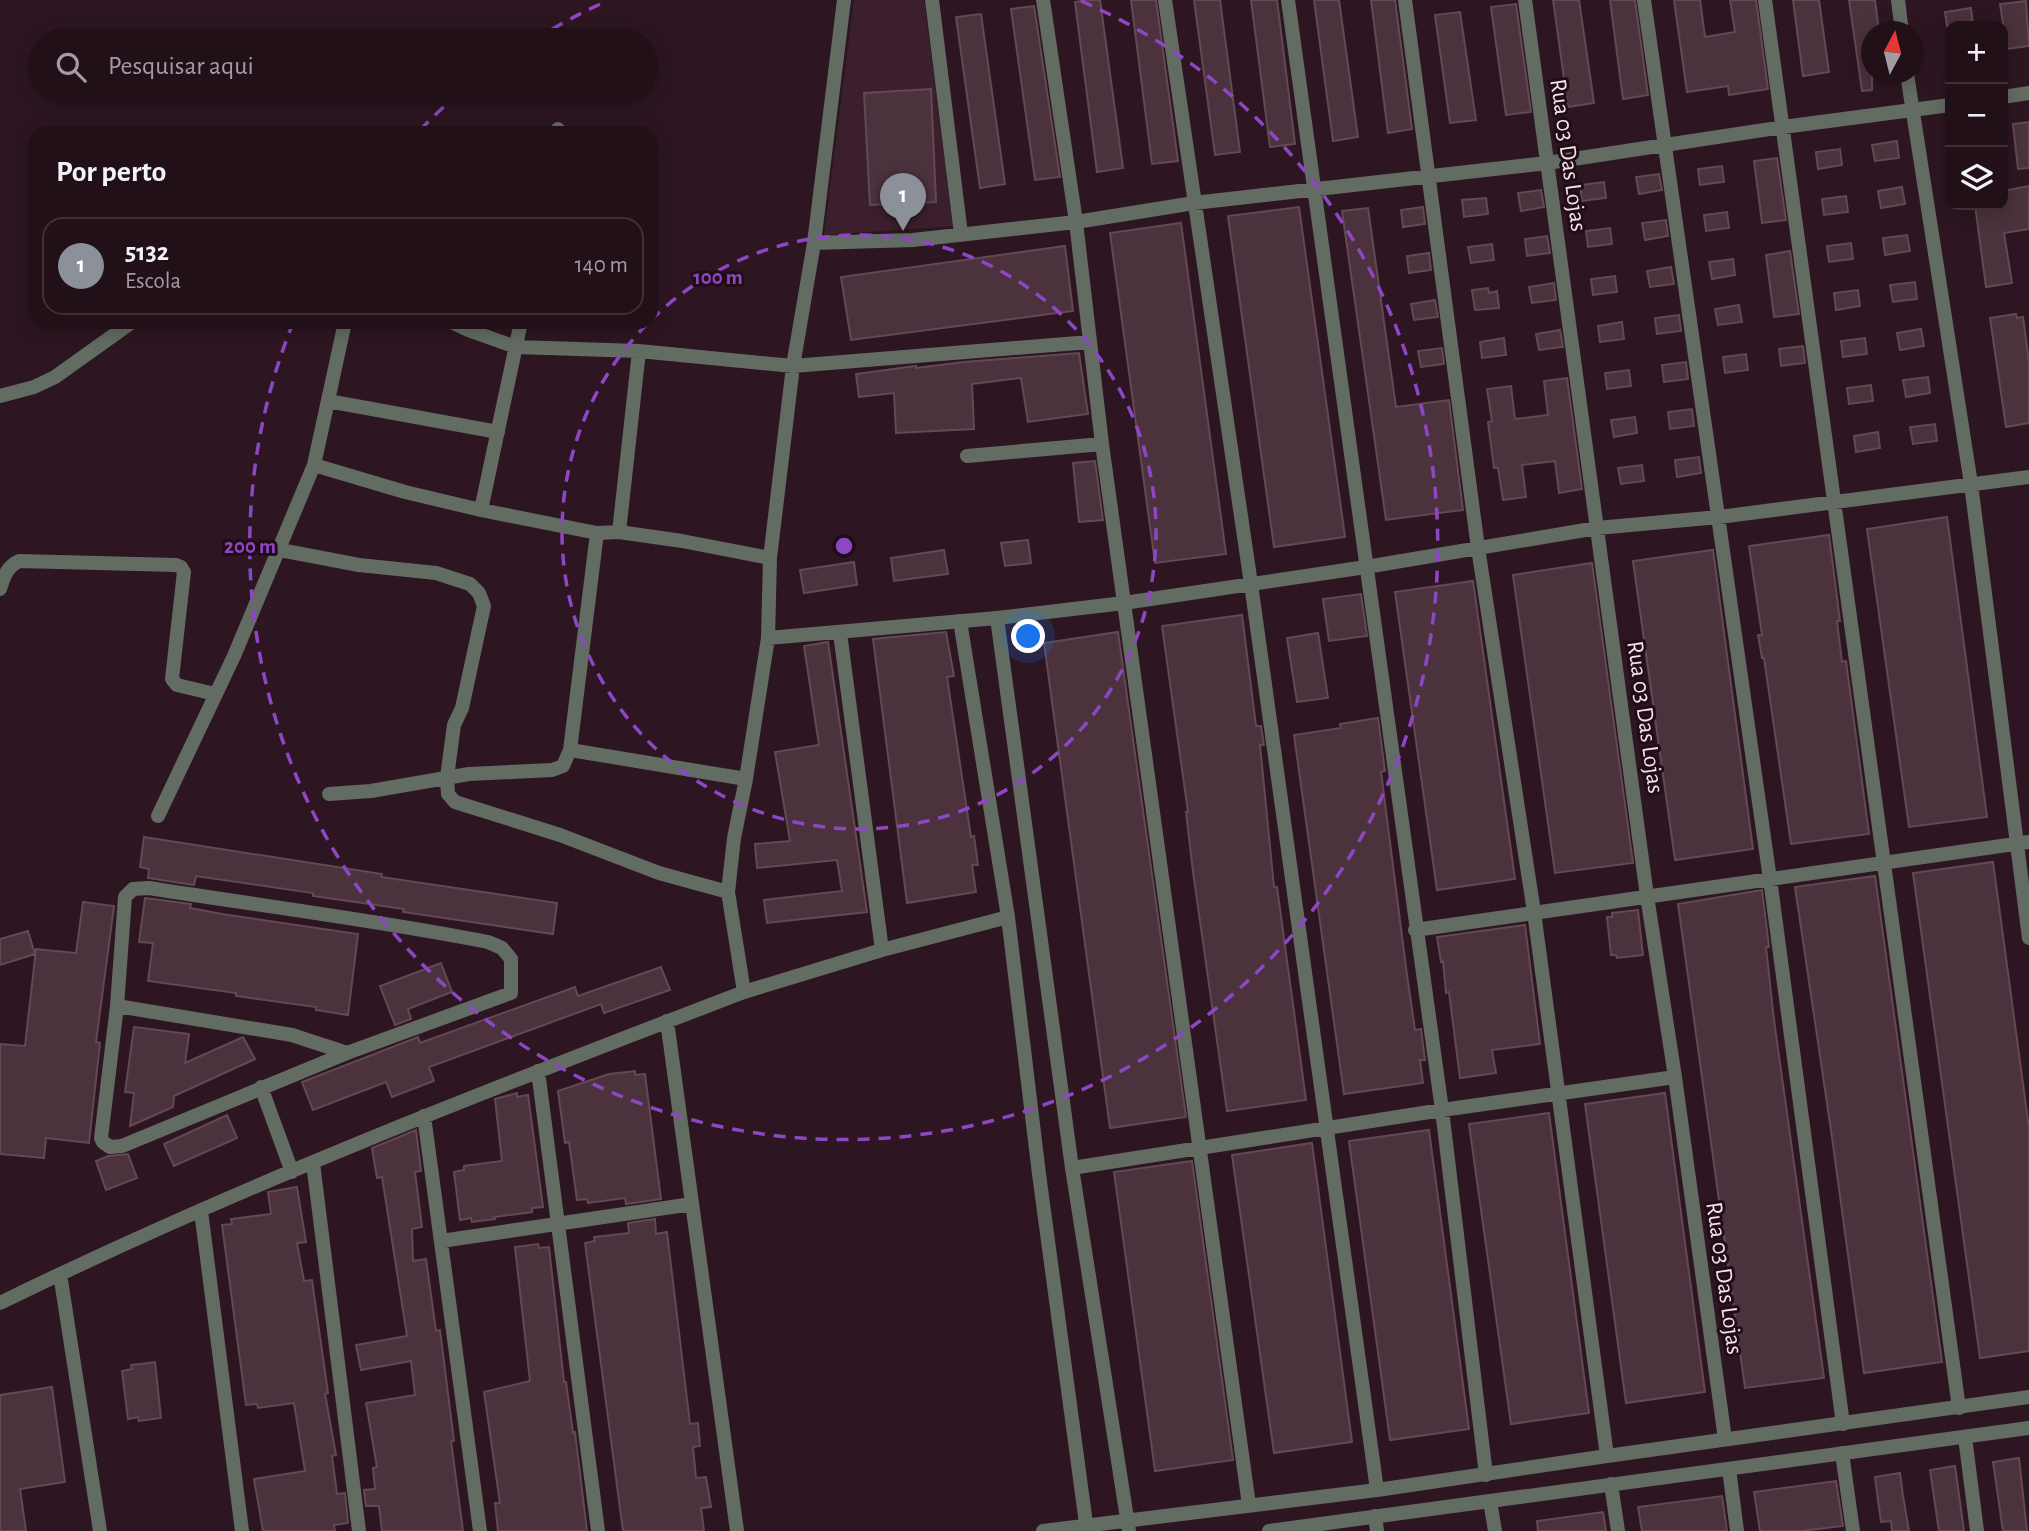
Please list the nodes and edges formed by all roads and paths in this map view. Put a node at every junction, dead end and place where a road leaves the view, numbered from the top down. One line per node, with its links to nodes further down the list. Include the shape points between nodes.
1 (844, 0): 25 (street)
2 (932, 0): 24 (street)
3 (1043, 0): 23 (street)
4 (1165, 0): 22 (street)
5 (1288, 0): 21 (street)
6 (1405, 0): 20 (street)
7 (1525, 0): 19 (street, Rua 03 Das Lojas)
8 (1644, 0): 18 (street)
9 (1765, 0): 17 (street)
10 (1898, 0): 11 (street)
11 (1901, 21)
12 (1908, 84): 16 (street)
13 (2029, 93): 14 (street)
14 (2008, 96)
15 (1945, 106): 16 (street)
16 (1912, 110): 17 (street); 41 (street)
17 (1783, 127): 18 (street); 42 (street)
18 (1664, 145): 19 (street); 44 (street)
19 (1547, 163): 20 (street); 45 (street, Rua 03 Das Lojas)
20 (1428, 176): 21 (street); 48 (street)
21 (1315, 189): 22 (street); 51 (street)
22 (1194, 203): 23 (street); 52 (street)
23 (1076, 222): 24 (street); 30 (street)
24 (961, 234): 25 (street)
25 (814, 243): 33 (street)
26 (122, 329): 34 (street, via 55,377)
27 (343, 329): 35 (street)
28 (466, 329): 31 (street)
29 (520, 329): 31 (street)
30 (1090, 342): 33 (street); 37 (street)
31 (516, 346): 32 (street); 36 (street)
32 (639, 351): 33 (street); 46 (street)
33 (793, 366): 50 (street)
34 (0, 396)
35 (328, 401): 36 (street); 39 (street)
36 (498, 432): 43 (street)
37 (1102, 444): 38 (street); 54 (street)
38 (967, 456)
39 (314, 465): 43 (street); 49 (street)
40 (2029, 477): 41 (street)
41 (1971, 484): 42 (street); 65 (street)
42 (1836, 503): 44 (street); 66 (street)
43 (481, 509): 47 (street)
44 (1718, 517): 45 (street); 67 (street)
45 (1597, 528): 48 (street); 69 (street, Rua 03 Das Lojas)
46 (619, 532): 47 (street); 50 (street)
47 (597, 533): 60 (street)
48 (1478, 548): 51 (street); 70 (street)
49 (280, 550): 59 (street); 61 (street, via 436,573 470,584 479,593 484,606 462,708 454,725)
50 (770, 558): 58 (street)
51 (1366, 567): 52 (street); 72 (street)
52 (1251, 584): 54 (street); 85 (street)
53 (0, 589): 59 (street, via 6,571 19,561 181,567 172,679 177,685)
54 (1124, 603): 55 (street); 86 (street)
55 (997, 618): 56 (street); 88 (street)
56 (960, 621): 57 (street); 71 (street)
57 (840, 633): 58 (street); 74 (street)
58 (768, 638): 62 (street)
59 (215, 694): 64 (street)
60 (570, 750): 61 (street, via 558,769); 62 (street)
61 (447, 777): 63 (street); 68 (street, via 449,793 464,806)
62 (746, 779): 68 (street)
63 (329, 794)
64 (158, 816)
65 (2023, 843): 66 (street); 73 (street)
66 (1885, 862): 67 (street); 97 (street)
67 (1770, 879): 69 (street); 98 (street)
68 (728, 892): 75 (street)
69 (1647, 896): 70 (street); 80 (street, Rua 03 Das Lojas)
70 (1534, 912): 72 (street); 82 (street)
71 (1008, 917): 74 (street); 112 (street)
72 (1415, 930): 83 (street)
73 (2029, 938)
74 (882, 950): 75 (street)
75 (744, 992): 77 (street)
76 (117, 1006): 78 (street, via 292,1035); 78 (street, via 125,897 133,888 400,925 488,942 502,948 511,960 511,993); 81 (street, via 101,1138 110,1147 122,1146)
77 (667, 1021): 79 (street); 90 (street)
78 (346, 1053): 81 (street)
79 (538, 1071): 84 (street); 92 (street)
80 (1675, 1077): 82 (street); 101 (street, Rua 03 Das Lojas)
81 (261, 1087): 89 (street)
82 (1558, 1093): 83 (street); 103 (street)
83 (1442, 1110): 85 (street); 105 (street)
84 (424, 1116): 87 (street); 93 (street)
85 (1326, 1128): 86 (street); 107 (street)
86 (1200, 1148): 88 (street); 109 (street)
87 (313, 1163): 89 (street); 115 (street)
88 (1072, 1168): 111 (street)
89 (292, 1172): 91 (street)
90 (692, 1204): 92 (street); 118 (street)
91 (201, 1211): 94 (street); 114 (street)
92 (558, 1223): 93 (street); 117 (street)
93 (441, 1241): 116 (street)
94 (60, 1274): 95 (street); 113 (street)
95 (0, 1303)
96 (2029, 1397): 97 (street)
97 (1959, 1408): 98 (street)
98 (1843, 1424): 101 (street)
99 (2029, 1428): 100 (street)
100 (1965, 1437): 102 (street); 125 (street)
101 (1724, 1439): 103 (street)
102 (1842, 1453): 104 (street); 124 (street)
103 (1607, 1456): 105 (street)
104 (1729, 1469): 106 (street); 123 (street)
105 (1486, 1475): 107 (street)
106 (1611, 1484): 108 (street); 122 (street)
107 (1377, 1490): 109 (street)
108 (1490, 1500): 110 (street); 121 (street)
109 (1249, 1505): 111 (street)
110 (1376, 1524): 120 (street)
111 (1128, 1525): 112 (street)
112 (1087, 1528): 119 (street)
113 (100, 1531)
114 (242, 1531)
115 (359, 1531)
116 (480, 1531)
117 (598, 1531)
118 (737, 1531)
119 (1043, 1531)
120 (1269, 1531)
121 (1495, 1531)
122 (1618, 1531)
123 (1737, 1531)
124 (1853, 1531)
125 (1977, 1531)

